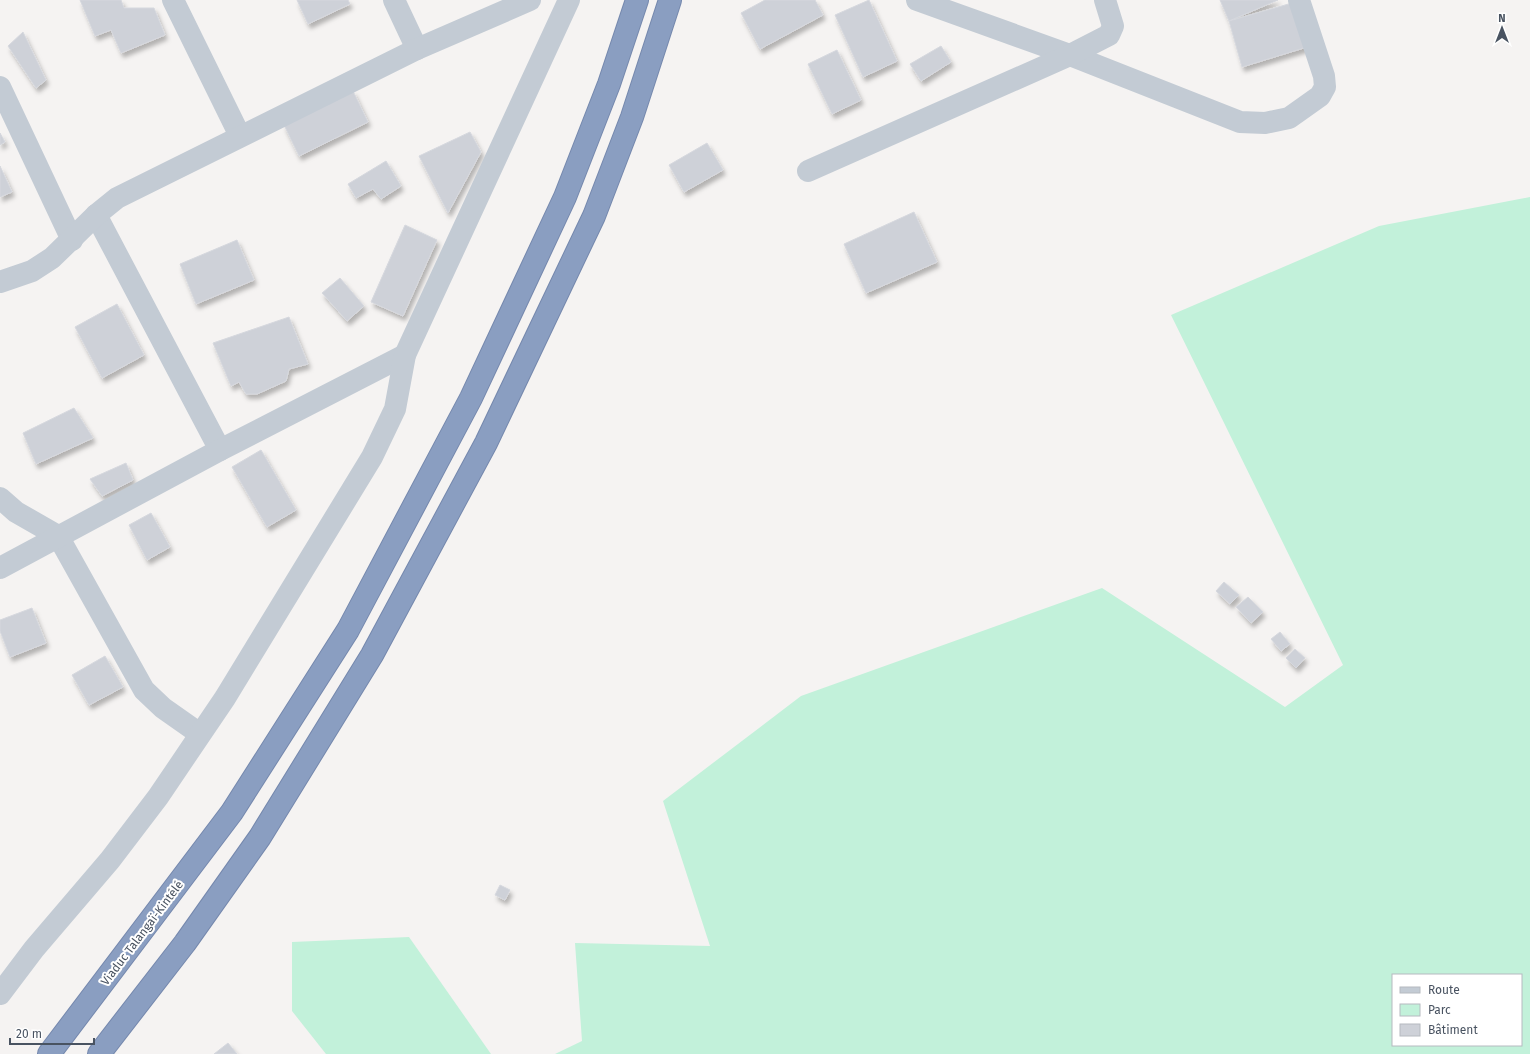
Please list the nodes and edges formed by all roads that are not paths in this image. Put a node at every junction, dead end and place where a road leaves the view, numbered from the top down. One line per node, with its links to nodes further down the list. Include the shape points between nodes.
1 (174, 0): 13 (street)
2 (394, 0): 10 (street)
3 (530, 0): 10 (street)
4 (569, 0): 18 (street)
5 (637, 0): 25 (highway, Viaduc Talangaï-Kintélé, via 609,84 565,197 471,398 348,630 232,812)
6 (670, 0): 26 (highway, via 632,117 594,216 486,443 372,655 260,837 185,943)
7 (916, 0): 11 (street)
8 (1105, 0): 11 (street, via 1113,26 1109,35)
9 (1299, 0): 11 (street, via 1324,76 1325,87 1320,96 1289,118 1265,123 1240,122)
10 (417, 49): 13 (street)
11 (1070, 55): 14 (street)
12 (0, 87): 16 (street)
13 (240, 136): 15 (street, via 117,198)
14 (808, 171)
15 (96, 215): 16 (street); 19 (street)
16 (72, 240): 17 (street, via 32,271)
17 (0, 282)
18 (405, 355): 19 (street); 23 (street, via 395,409 372,457 225,698)
19 (220, 450): 21 (street)
20 (0, 498): 21 (street, via 16,512)
21 (58, 536): 22 (street); 23 (street, via 144,690 163,708)
22 (0, 568)
23 (200, 734): 24 (street, via 158,797)
24 (0, 994)
25 (50, 1054)
26 (98, 1054)

